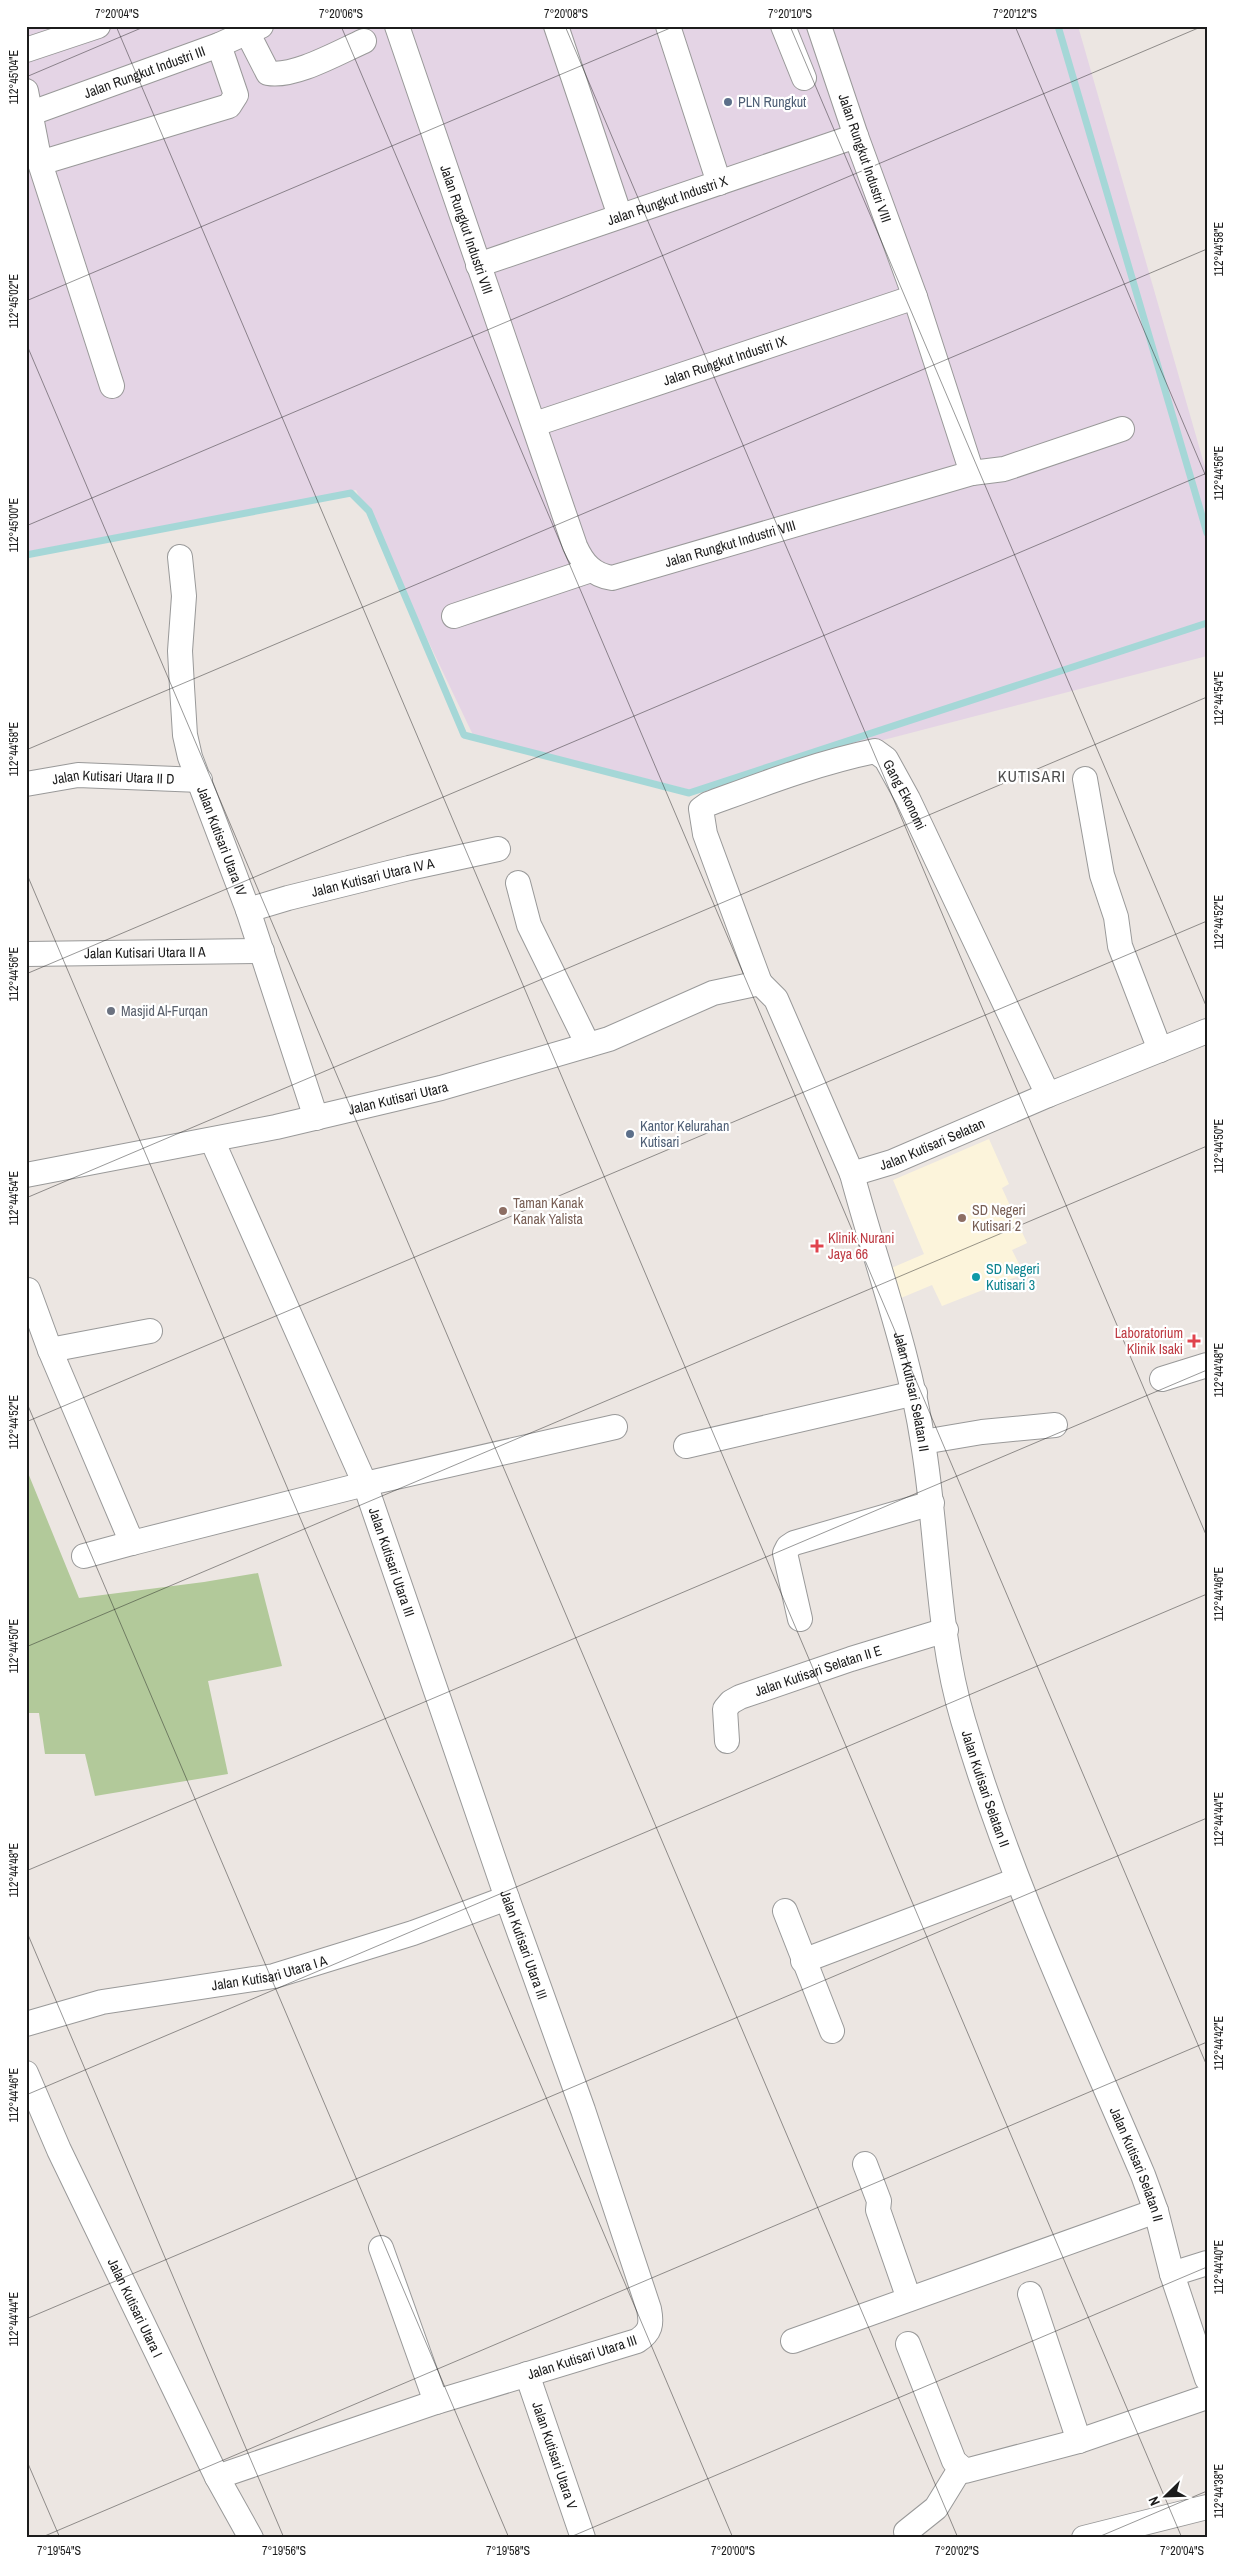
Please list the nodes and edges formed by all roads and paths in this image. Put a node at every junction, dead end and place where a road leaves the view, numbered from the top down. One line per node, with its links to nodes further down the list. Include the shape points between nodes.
1 (98, 26): 10 (street)
2 (397, 26): 18 (street, Jalan Rungkut Industri VIII)
3 (556, 26): 17 (street)
4 (668, 26): 16 (street)
5 (783, 26): 11 (street)
6 (819, 26): 14 (street, Jalan Rungkut Industri VIII)
7 (254, 29): 8 (street, via 268,72 278,75 328,58); 9 (street, Jalan Rungkut Industri III)
8 (364, 41)
9 (219, 45): 13 (street, Jalan Rungkut Industri III); 15 (street, via 236,95 229,106)
10 (26, 50)
11 (804, 78)
12 (26, 90): 13 (street)
13 (28, 115): 15 (street)
14 (856, 136): 16 (street, Jalan Rungkut Industri X); 19 (street, Jalan Rungkut Industri VIII)
15 (40, 163): 20 (street)
16 (719, 183): 17 (street, Jalan Rungkut Industri X)
17 (620, 216): 18 (street, Jalan Rungkut Industri X)
18 (478, 264): 21 (street, Jalan Rungkut Industri VIII)
19 (915, 298): 21 (street, Jalan Rungkut Industri IX); 23 (street, Jalan Rungkut Industri VIII)
20 (112, 386)
21 (535, 424): 25 (street, Jalan Rungkut Industri VIII, via 575,546)
22 (1122, 429): 23 (street, via 1004,469)
23 (972, 473): 25 (street, Jalan Rungkut Industri VIII, via 612,578)
24 (180, 557): 28 (street, Jalan Kutisari Utara IV, via 184,617 180,651 185,736)
25 (591, 570): 26 (street)
26 (454, 616)
27 (1084, 779): 38 (street, via 1102,875 1116,917 1120,946)
28 (200, 780): 29 (street, Jalan Kutisari Utara II D, via 78,775); 32 (street, Jalan Kutisari Utara IV)
29 (26, 784)
30 (498, 849): 32 (street, Jalan Kutisari Utara IV A, via 409,868)
31 (518, 883): 37 (street, via 529,925)
32 (248, 910): 33 (street, Jalan Kutisari Utara IV)
33 (262, 950): 34 (street, Jalan Kutisari Utara II A); 40 (street, Jalan Kutisari Utara IV)
34 (26, 954)
35 (760, 983): 37 (street, Jalan Kutisari Utara, via 714,993); 39 (street, Gang Ekonomi, via 705,834 701,809 782,776 875,751 886,759 908,799); 42 (street, via 776,999)
36 (1207, 1031): 38 (street, Jalan Kutisari Selatan)
37 (588, 1045): 40 (street, Jalan Kutisari Utara, via 441,1088)
38 (1160, 1050): 39 (street, Jalan Kutisari Selatan)
39 (1048, 1095): 42 (street, Jalan Kutisari Selatan, via 892,1162)
40 (316, 1118): 41 (street, Jalan Kutisari Utara)
41 (212, 1140): 43 (street, Jalan Kutisari Utara); 54 (street, Jalan Kutisari Utara III)
42 (852, 1174): 49 (street, Jalan Kutisari Selatan II)
43 (26, 1175)
44 (28, 1290): 46 (street)
45 (150, 1331): 46 (street)
46 (50, 1350): 56 (street)
47 (1207, 1365): 48 (street)
48 (1162, 1379)
49 (915, 1393): 52 (street, Jalan Kutisari Selatan II); 53 (street)
50 (1055, 1425): 52 (street)
51 (615, 1427): 54 (street)
52 (923, 1442): 55 (street, Jalan Kutisari Selatan II)
53 (686, 1446)
54 (365, 1484): 56 (street); 62 (street, Jalan Kutisari Utara III)
55 (932, 1503): 58 (street, via 788,1547 785,1553); 59 (street, Jalan Kutisari Selatan II)
56 (132, 1543): 57 (street)
57 (84, 1556)
58 (800, 1619)
59 (946, 1630): 60 (street, Jalan Kutisari Selatan II E, via 735,1700 725,1709); 61 (street, Jalan Kutisari Selatan II, via 952,1677 963,1720)
60 (727, 1741)
61 (1017, 1880): 64 (street); 69 (street, Jalan Kutisari Selatan II)
62 (507, 1898): 65 (street, Jalan Kutisari Utara I A, via 413,1933 274,1976 102,2002); 77 (street, Jalan Kutisari Utara III, via 583,2110 649,2309 651,2325 645,2336 637,2341)
63 (785, 1911): 64 (street)
64 (803, 1960): 66 (street)
65 (26, 2024)
66 (832, 2031)
67 (26, 2073): 83 (street, Jalan Kutisari Utara I)
68 (865, 2164): 74 (street)
69 (1156, 2211): 72 (street, Jalan Kutisari Selatan II); 74 (street)
70 (381, 2248): 80 (street)
71 (1207, 2263): 72 (street)
72 (1172, 2274): 78 (street, Jalan Kutisari Selatan II)
73 (1030, 2294): 81 (street)
74 (909, 2299): 75 (street)
75 (793, 2341)
76 (908, 2344): 82 (street, via 954,2461)
77 (528, 2374): 80 (street, Jalan Kutisari Utara III); 87 (street, Jalan Kutisari Utara V)
78 (1207, 2379)
79 (1207, 2397): 81 (street)
80 (436, 2402): 83 (street, Jalan Kutisari Utara III)
81 (1079, 2441): 82 (street, via 970,2471)
82 (960, 2468): 85 (street, via 936,2508)
83 (218, 2477): 86 (street, Jalan Kutisari Utara I)
84 (1207, 2507): 88 (street)
85 (906, 2532)
86 (251, 2538)
87 (584, 2538)
88 (1084, 2538)

